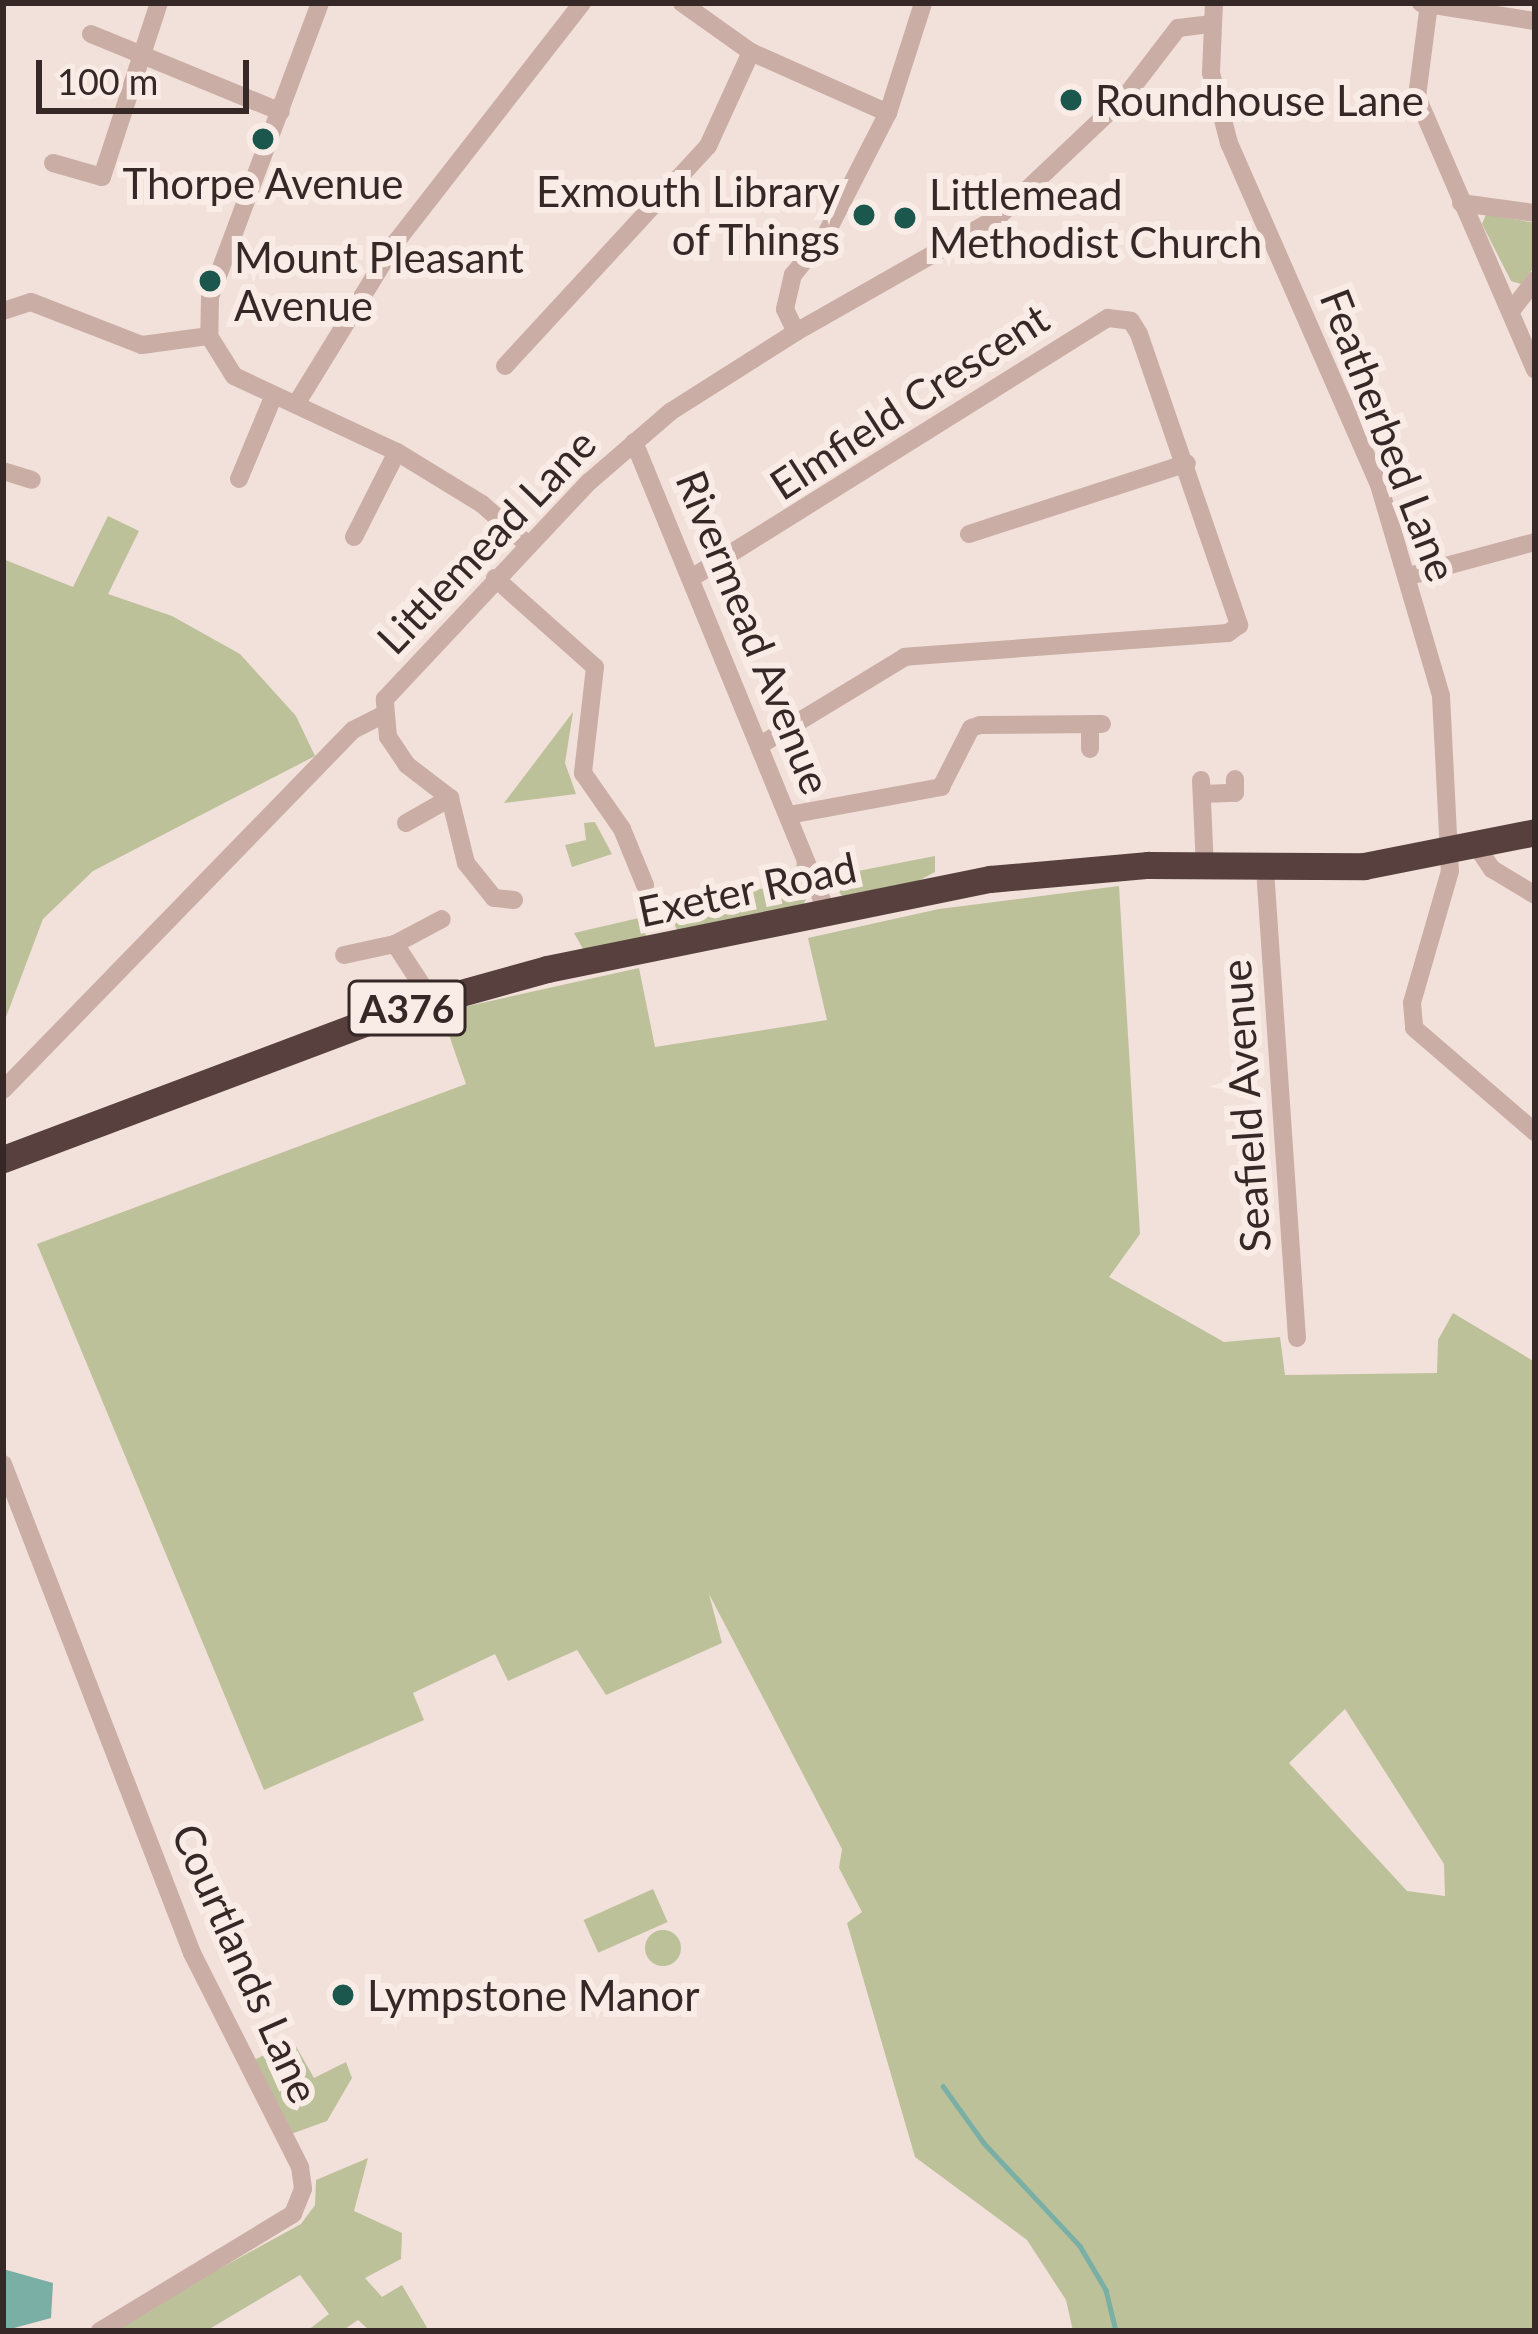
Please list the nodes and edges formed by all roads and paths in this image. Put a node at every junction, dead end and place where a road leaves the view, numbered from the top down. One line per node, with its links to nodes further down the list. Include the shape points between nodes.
1 (159, 3): 11 (street)
2 (320, 3): 13 (street)
3 (582, 3): 26 (street, via 397,242)
4 (682, 3): 12 (street)
5 (923, 3): 14 (street)
6 (1214, 3): 9 (street, Featherbed Lane)
7 (1425, 4): 8 (street); 16 (street, via 1417,97)
8 (1535, 20)
9 (1210, 24): 21 (street, via 1178,28 1125,97 997,218); 37 (street, Featherbed Lane, via 1211,73 1229,143 1346,403)
10 (91, 34): 11 (street)
11 (142, 51): 13 (street); 15 (street, via 103,177)
12 (751, 52): 14 (street); 23 (street, via 708,146)
13 (281, 112): 22 (street, via 209,298)
14 (887, 113): 21 (street, via 826,234 793,275 785,309)
15 (53, 163)
16 (1461, 203): 17 (street); 20 (street)
17 (1535, 213)
18 (1535, 280): 20 (street)
19 (3, 311): 22 (street, via 31,302 142,345)
20 (1511, 311): 24 (street)
21 (796, 332): 27 (street, Littlemead Lane)
22 (209, 336): 25 (street, via 220,363)
23 (505, 366)
24 (1535, 370)
25 (274, 395): 26 (street); 31 (street)
26 (298, 401): 28 (street)
27 (634, 442): 36 (street, Littlemead Lane); 39 (street, Rivermead Avenue)
28 (397, 452): 34 (street); 36 (street, via 482,504)
29 (1186, 463): 33 (street); 39 (street, Elmfield Crescent, via 1139,334 1130,321 1108,318); 41 (street, Elmfield Crescent, via 1240,613 1228,633 905,657)
30 (3, 471): 32 (street)
31 (239, 479)
32 (32, 481)
33 (978, 524)
34 (354, 537)
35 (1535, 542): 37 (street)
36 (527, 544): 38 (street, Littlemead Lane)
37 (1409, 576): 48 (street, Featherbed Lane, via 1441,696)
38 (495, 578): 40 (street, Littlemead Lane, via 392,688); 51 (street, via 595,667 583,773 622,829)
39 (692, 578): 41 (street, Rivermead Avenue)
40 (382, 716): 44 (street, via 407,765); 59 (street, Littlemead Lane, via 353,730)
41 (760, 745): 45 (street, Rivermead Avenue)
42 (1090, 749): 45 (street, via 1096,724 980,725 971,728 941,788)
43 (1234, 779): 49 (street, via 1235,793 1201,787)
44 (450, 798): 46 (street); 53 (street, via 466,862 494,898)
45 (789, 815): 54 (street, Rivermead Avenue)
46 (406, 824)
47 (1535, 832): 48 (highway, Exeter Road / A376)
48 (1463, 850): 50 (highway, Exeter Road / A376, via 1364,866); 52 (street); 60 (street, Featherbed Lane, via 1412,1003 1414,1028)
49 (1205, 867): 50 (highway, Exeter Road / A376); 54 (highway, Exeter Road / A376, via 990,879)
50 (1265, 868): 62 (street, Seafield Avenue)
51 (645, 886)
52 (1535, 895)
53 (514, 900)
54 (829, 917): 58 (highway, Exeter Road / A376)
55 (442, 919): 56 (street)
56 (395, 944): 57 (street); 58 (street)
57 (344, 955)
58 (431, 1000): 61 (highway, Exeter Road / A376)
59 (3, 1090)
60 (1535, 1132)
61 (3, 1159)
62 (1297, 1338)
63 (3, 1464): 64 (street, Courtlands Lane, via 192,1953 300,2168 303,2189 293,2214)
64 (100, 2331)

